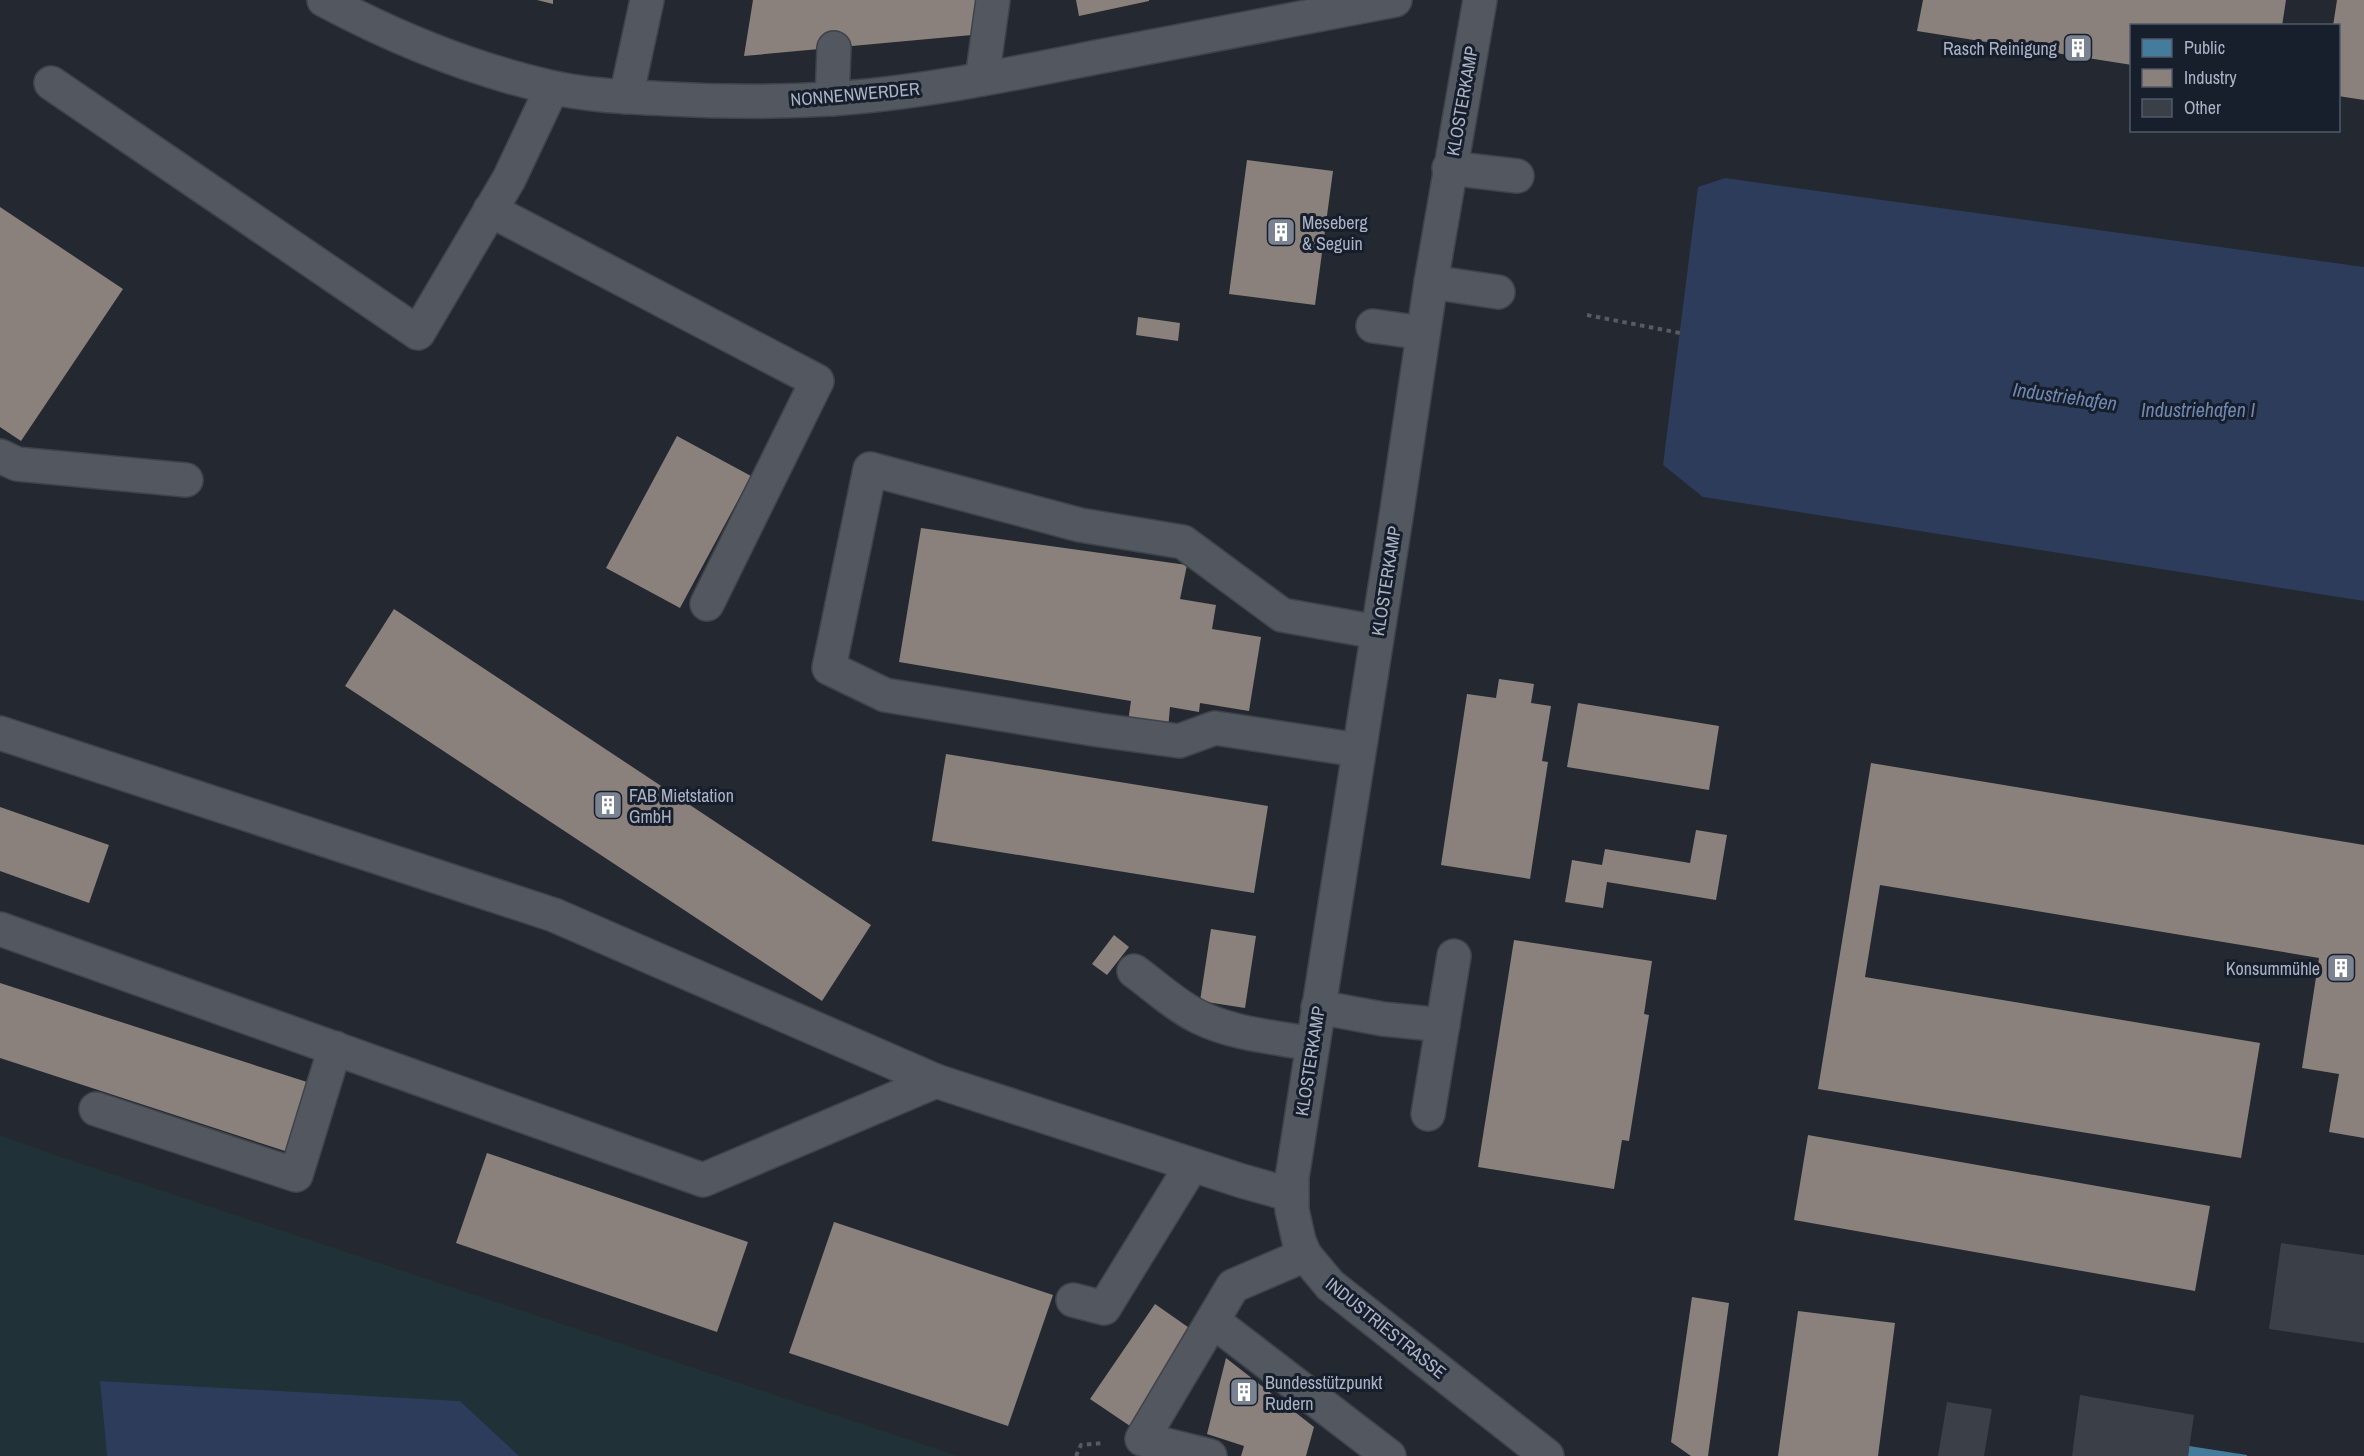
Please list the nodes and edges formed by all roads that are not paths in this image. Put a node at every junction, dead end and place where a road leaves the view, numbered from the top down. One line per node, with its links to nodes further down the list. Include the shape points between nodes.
1 (324, 0): 9 (street, NONNENWERDER, via 446,55)
2 (647, 0): 10 (street)
3 (993, 0): 7 (street)
4 (1395, 0): 7 (street, NONNENWERDER)
5 (1479, 0): 12 (street, KLOSTERKAMP)
6 (834, 48): 11 (street)
7 (982, 80): 11 (street, NONNENWERDER)
8 (51, 83): 14 (street, via 418,333)
9 (552, 88): 10 (street, NONNENWERDER); 14 (street)
10 (626, 97): 11 (street, NONNENWERDER, via 713,101)
11 (832, 99)
12 (1449, 168): 13 (street); 15 (street, KLOSTERKAMP)
13 (1517, 176)
14 (490, 210): 21 (street, via 817,381)
15 (1431, 282): 16 (street); 18 (street, KLOSTERKAMP)
16 (1498, 292)
17 (1373, 326): 18 (street)
18 (1423, 333): 22 (street, KLOSTERKAMP)
19 (0, 456): 20 (street, via 17,465)
20 (186, 480)
21 (707, 604)
22 (1377, 632): 24 (street, KLOSTERKAMP); 24 (street, via 1282,615 1183,542 1080,525 870,468 829,668 885,695 1099,730 1179,741 1215,728)
23 (0, 734): 32 (street, via 554,915)
24 (1358, 750): 28 (street, KLOSTERKAMP)
25 (0, 929): 31 (street)
26 (1454, 956): 29 (street)
27 (1134, 970): 30 (street, via 1196,1016 1235,1030)
28 (1318, 1007): 29 (street); 30 (street, KLOSTERKAMP)
29 (1443, 1025): 34 (street)
30 (1312, 1044): 35 (street, KLOSTERKAMP)
31 (335, 1048): 32 (street, via 703,1180); 33 (street, via 296,1175)
32 (936, 1081): 36 (street)
33 (96, 1109)
34 (1428, 1114)
35 (1294, 1162): 37 (street, INDUSTRIESTRASSE)
36 (1192, 1165): 37 (street); 39 (street, via 1104,1308)
37 (1292, 1195): 38 (street, INDUSTRIESTRASSE, via 1294,1225)
38 (1305, 1255): 40 (street, via 1233,1286); 43 (street, INDUSTRIESTRASSE, via 1330,1285 1359,1310)
39 (1072, 1300)
40 (1213, 1321): 41 (street, via 1142,1439); 42 (street)
41 (1210, 1456)
42 (1389, 1456)
43 (1547, 1456)

